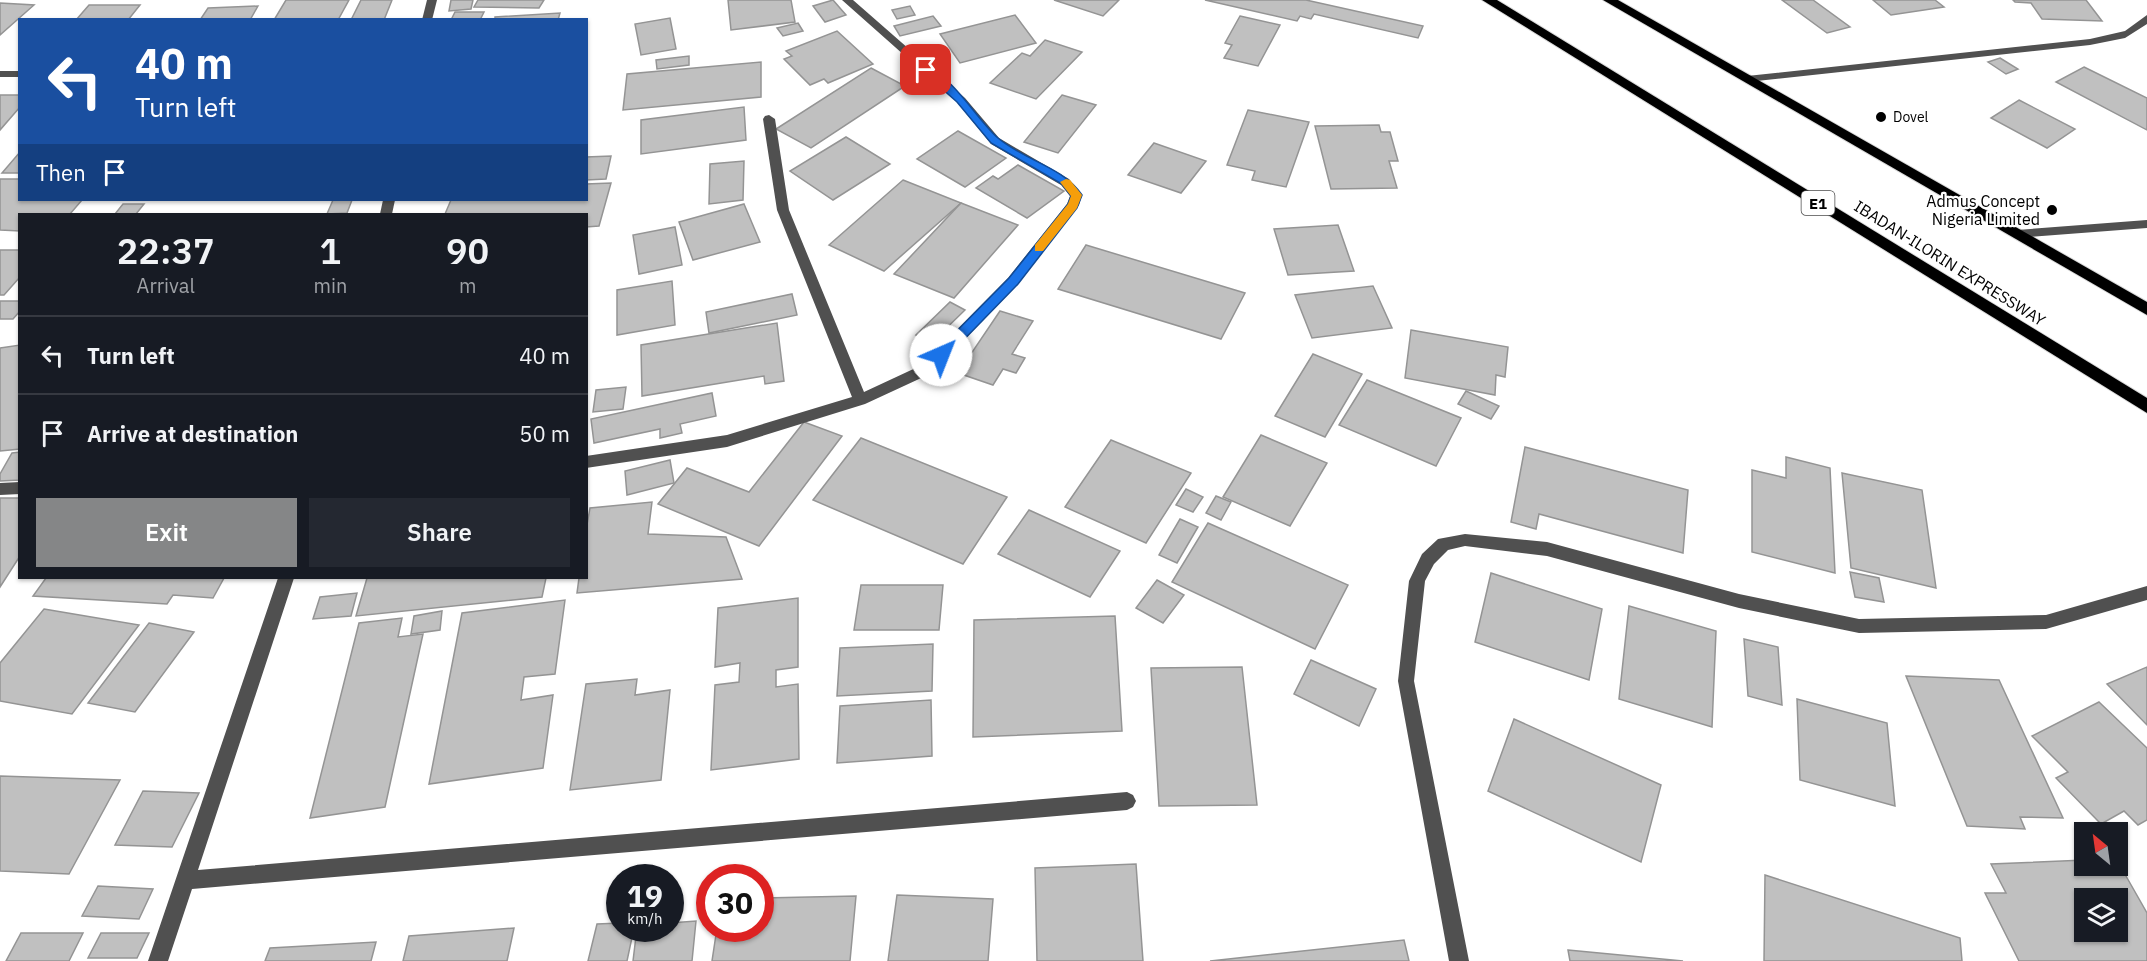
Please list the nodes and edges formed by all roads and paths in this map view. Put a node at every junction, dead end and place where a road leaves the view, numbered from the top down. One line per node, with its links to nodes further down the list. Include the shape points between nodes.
1 (432, 0): 5 (street)
2 (847, 0): 14 (street, via 960,100 995,141 1065,182 1076,195 1073,205 1013,281 927,369)
3 (1488, 0): 15 (highway, IBADAN-ILORIN EXPRESSWAY / E1)
4 (1609, 0): 9 (highway)
5 (428, 18)
6 (2147, 18): 9 (street, via 2127,35 2090,42)
7 (0, 74): 8 (street)
8 (18, 74)
9 (1747, 79): 12 (highway)
10 (769, 119): 14 (street, via 783,210)
11 (2147, 224): 12 (street)
12 (2017, 234): 13 (highway)
13 (2147, 309)
14 (860, 400): 16 (street, via 727,441)
15 (2147, 406)
16 (588, 462)
17 (18, 488): 18 (street)
18 (0, 489)
19 (286, 579): 22 (street)
20 (2147, 592): 24 (street, via 2046,622 1859,626 1739,601 1547,549 1465,540 1444,544 1428,558 1417,581 1406,681)
21 (1127, 801): 22 (street)
22 (185, 880): 23 (street)
23 (158, 961)
24 (1459, 961)

